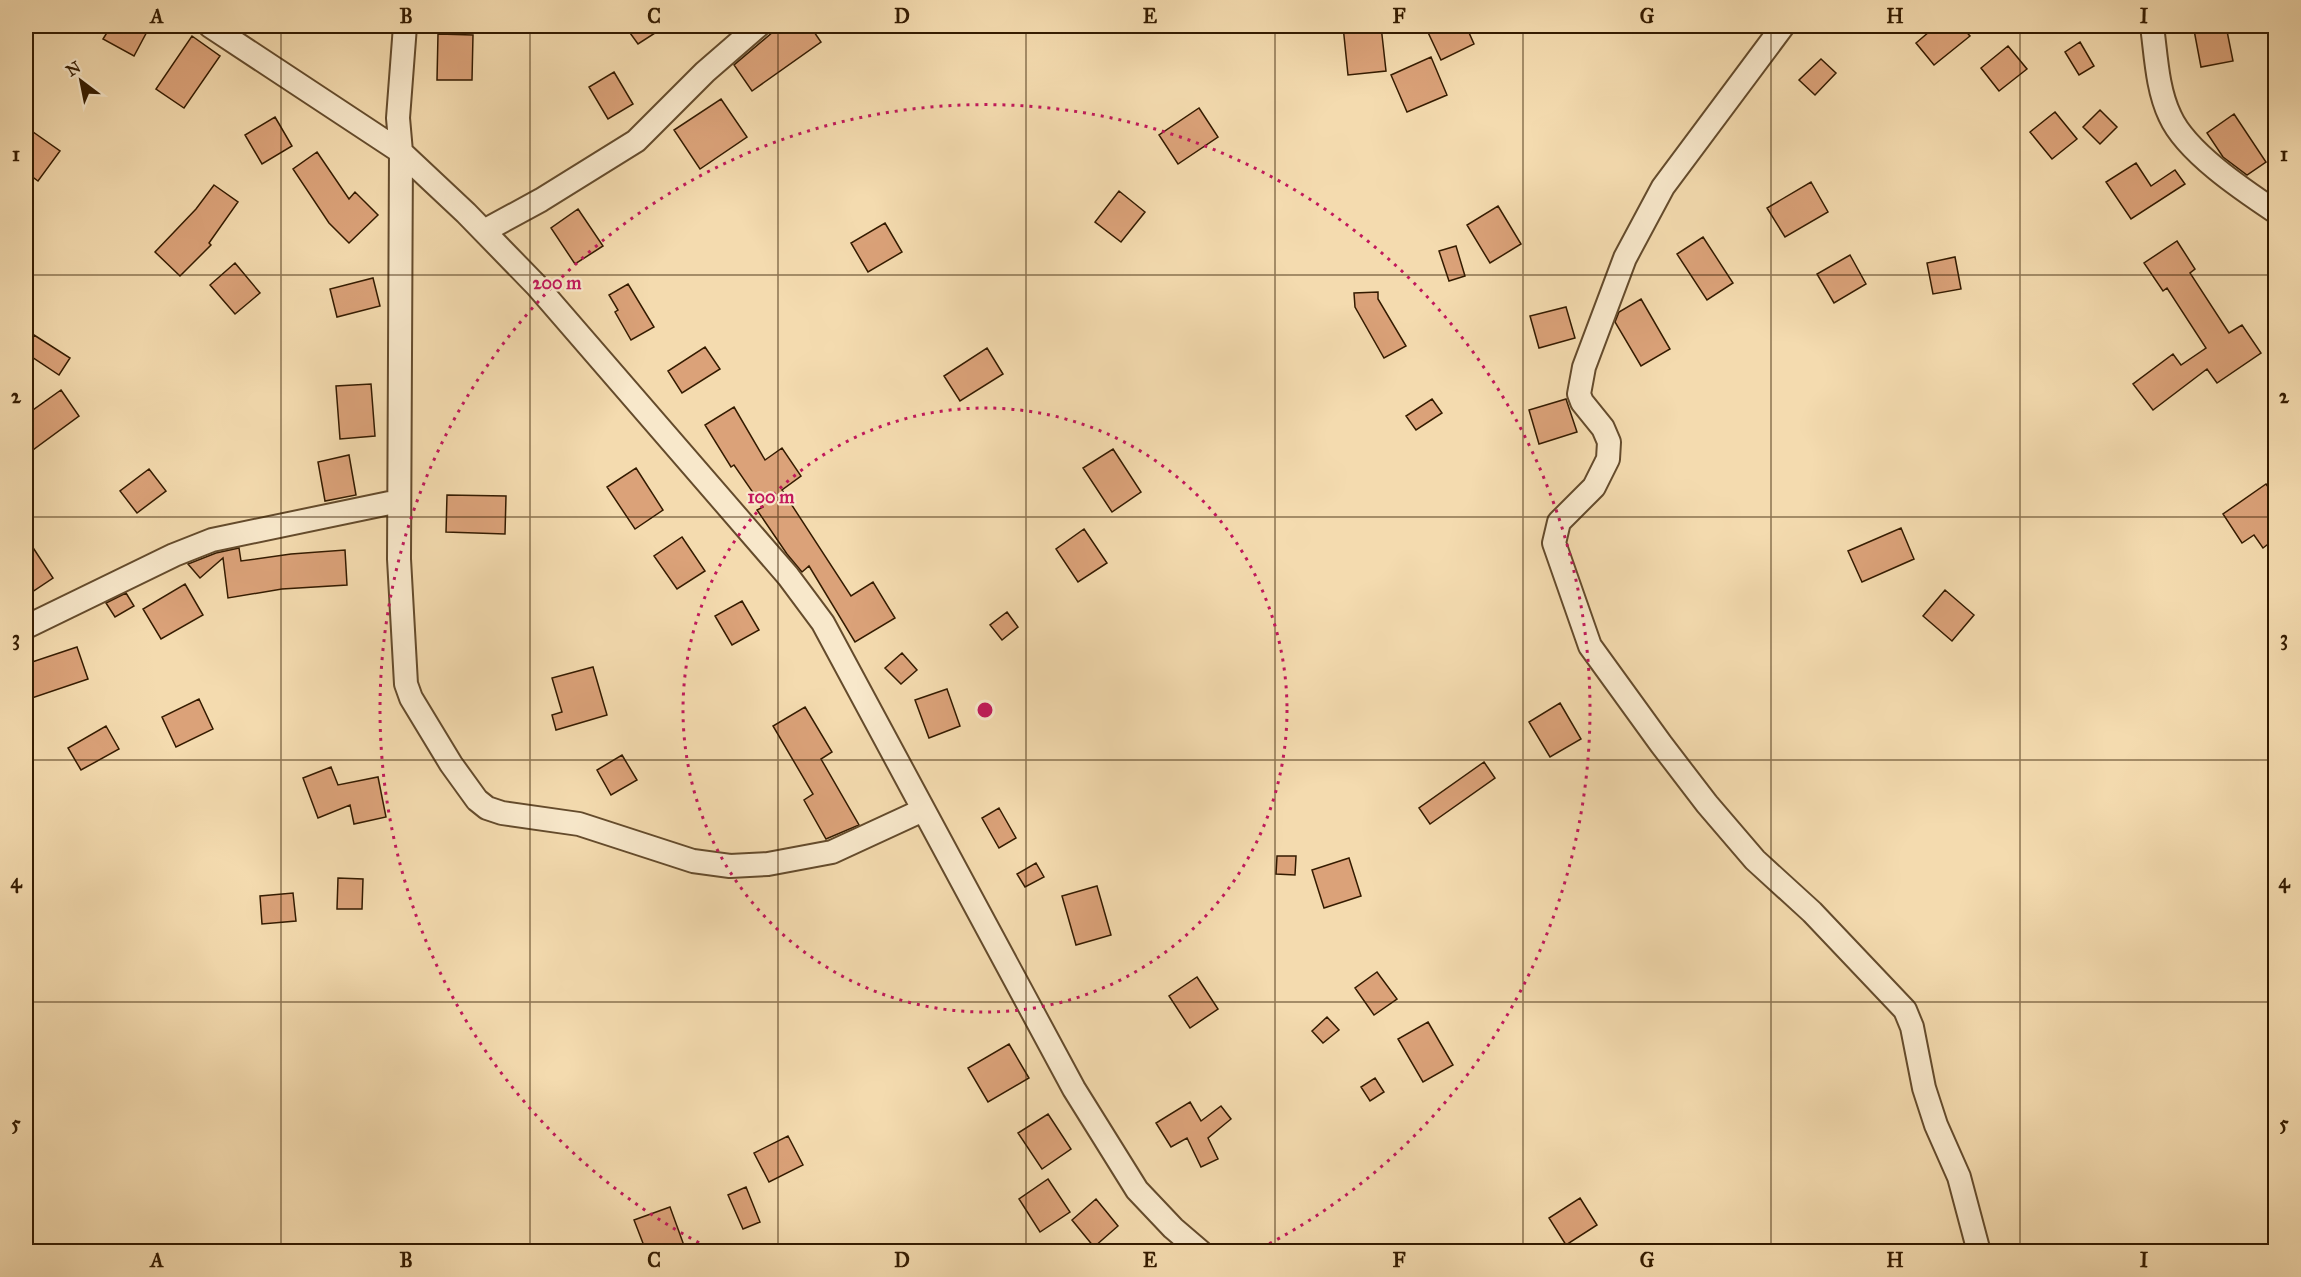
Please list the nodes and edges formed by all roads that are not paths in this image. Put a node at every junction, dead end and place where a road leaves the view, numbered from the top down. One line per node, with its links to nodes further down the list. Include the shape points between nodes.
1 (210, 26): 6 (street)
2 (405, 26): 6 (street, via 398,118)
3 (758, 26): 8 (street, via 636,141)
4 (1783, 26): 13 (street, via 1663,187 1625,258 1584,367 1579,394 1603,428 1609,442 1608,459 1594,487 1559,522 1554,543 1590,646 1661,744 1755,860 1812,912 1905,1010 1924,1088 1959,1177)
5 (2152, 26): 7 (street, via 2161,87 2177,129 2199,152)
6 (401, 152): 8 (street); 9 (street)
7 (2276, 212)
8 (484, 231): 11 (street, via 788,576 823,623)
9 (399, 501): 10 (street, via 212,540); 11 (street, via 407,689 451,764 487,808 579,824 693,861 730,866 768,864 832,852)
10 (26, 627)
11 (923, 810): 12 (street, via 1074,1089 1124,1170 1156,1212)
12 (1201, 1251)
13 (1979, 1251)

